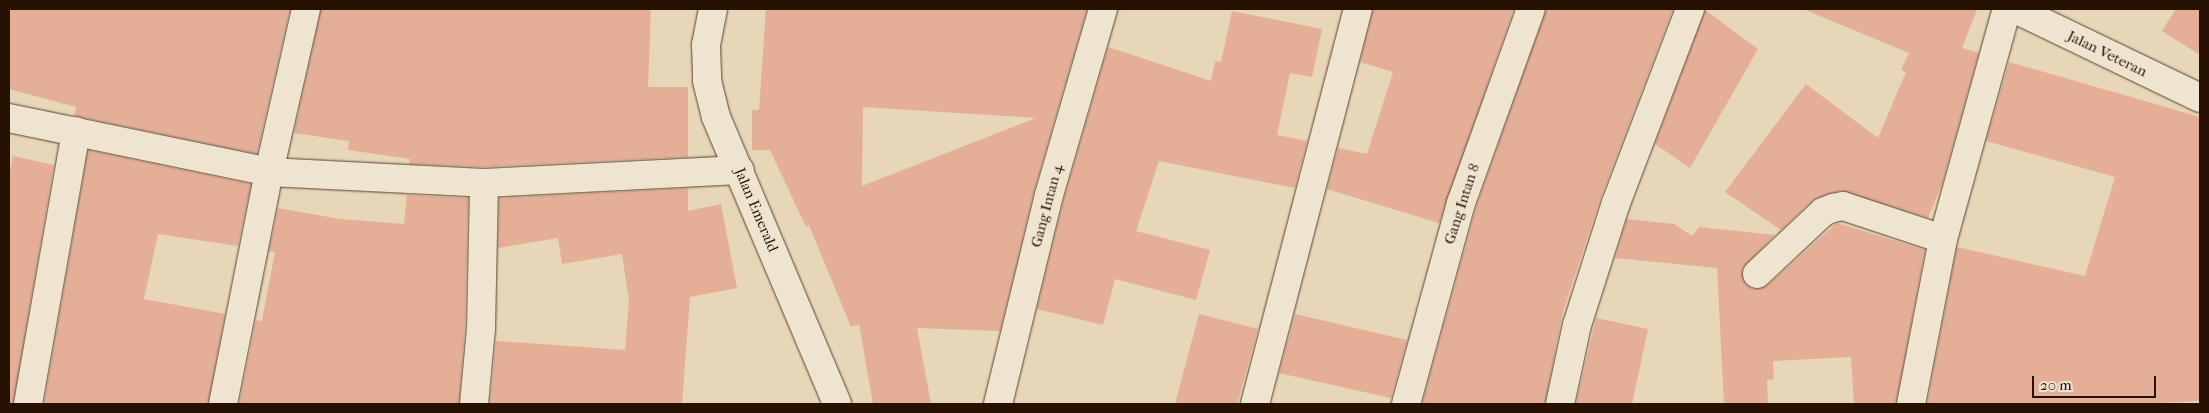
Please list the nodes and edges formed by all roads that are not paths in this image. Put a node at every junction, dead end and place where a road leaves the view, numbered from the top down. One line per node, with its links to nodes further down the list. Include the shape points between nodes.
1 (306, 9): 13 (street)
2 (713, 9): 12 (street, Jalan Emerald, via 706,45 707,81 716,117)
3 (1103, 9): 21 (street, Gang Intan 4, via 1049,195)
4 (1358, 9): 22 (street)
5 (1531, 9): 23 (street, Gang Intan 8, via 1461,203)
6 (1690, 9): 24 (street, via 1616,203 1577,325)
7 (2007, 9): 15 (street)
8 (2033, 13): 9 (street, Jalan Veteran)
9 (2200, 98)
10 (9, 118): 11 (street)
11 (76, 131): 13 (street); 17 (street)
12 (740, 170): 14 (street); 20 (street, Jalan Emerald)
13 (269, 172): 14 (street); 18 (street)
14 (484, 183): 19 (street, via 481,329)
15 (1943, 239): 16 (street, via 1842,206 1823,212); 25 (street)
16 (1757, 274)
17 (28, 404)
18 (223, 404)
19 (474, 404)
20 (837, 404)
21 (998, 404)
22 (1255, 404)
23 (1406, 404)
24 (1560, 404)
25 (1912, 404)

